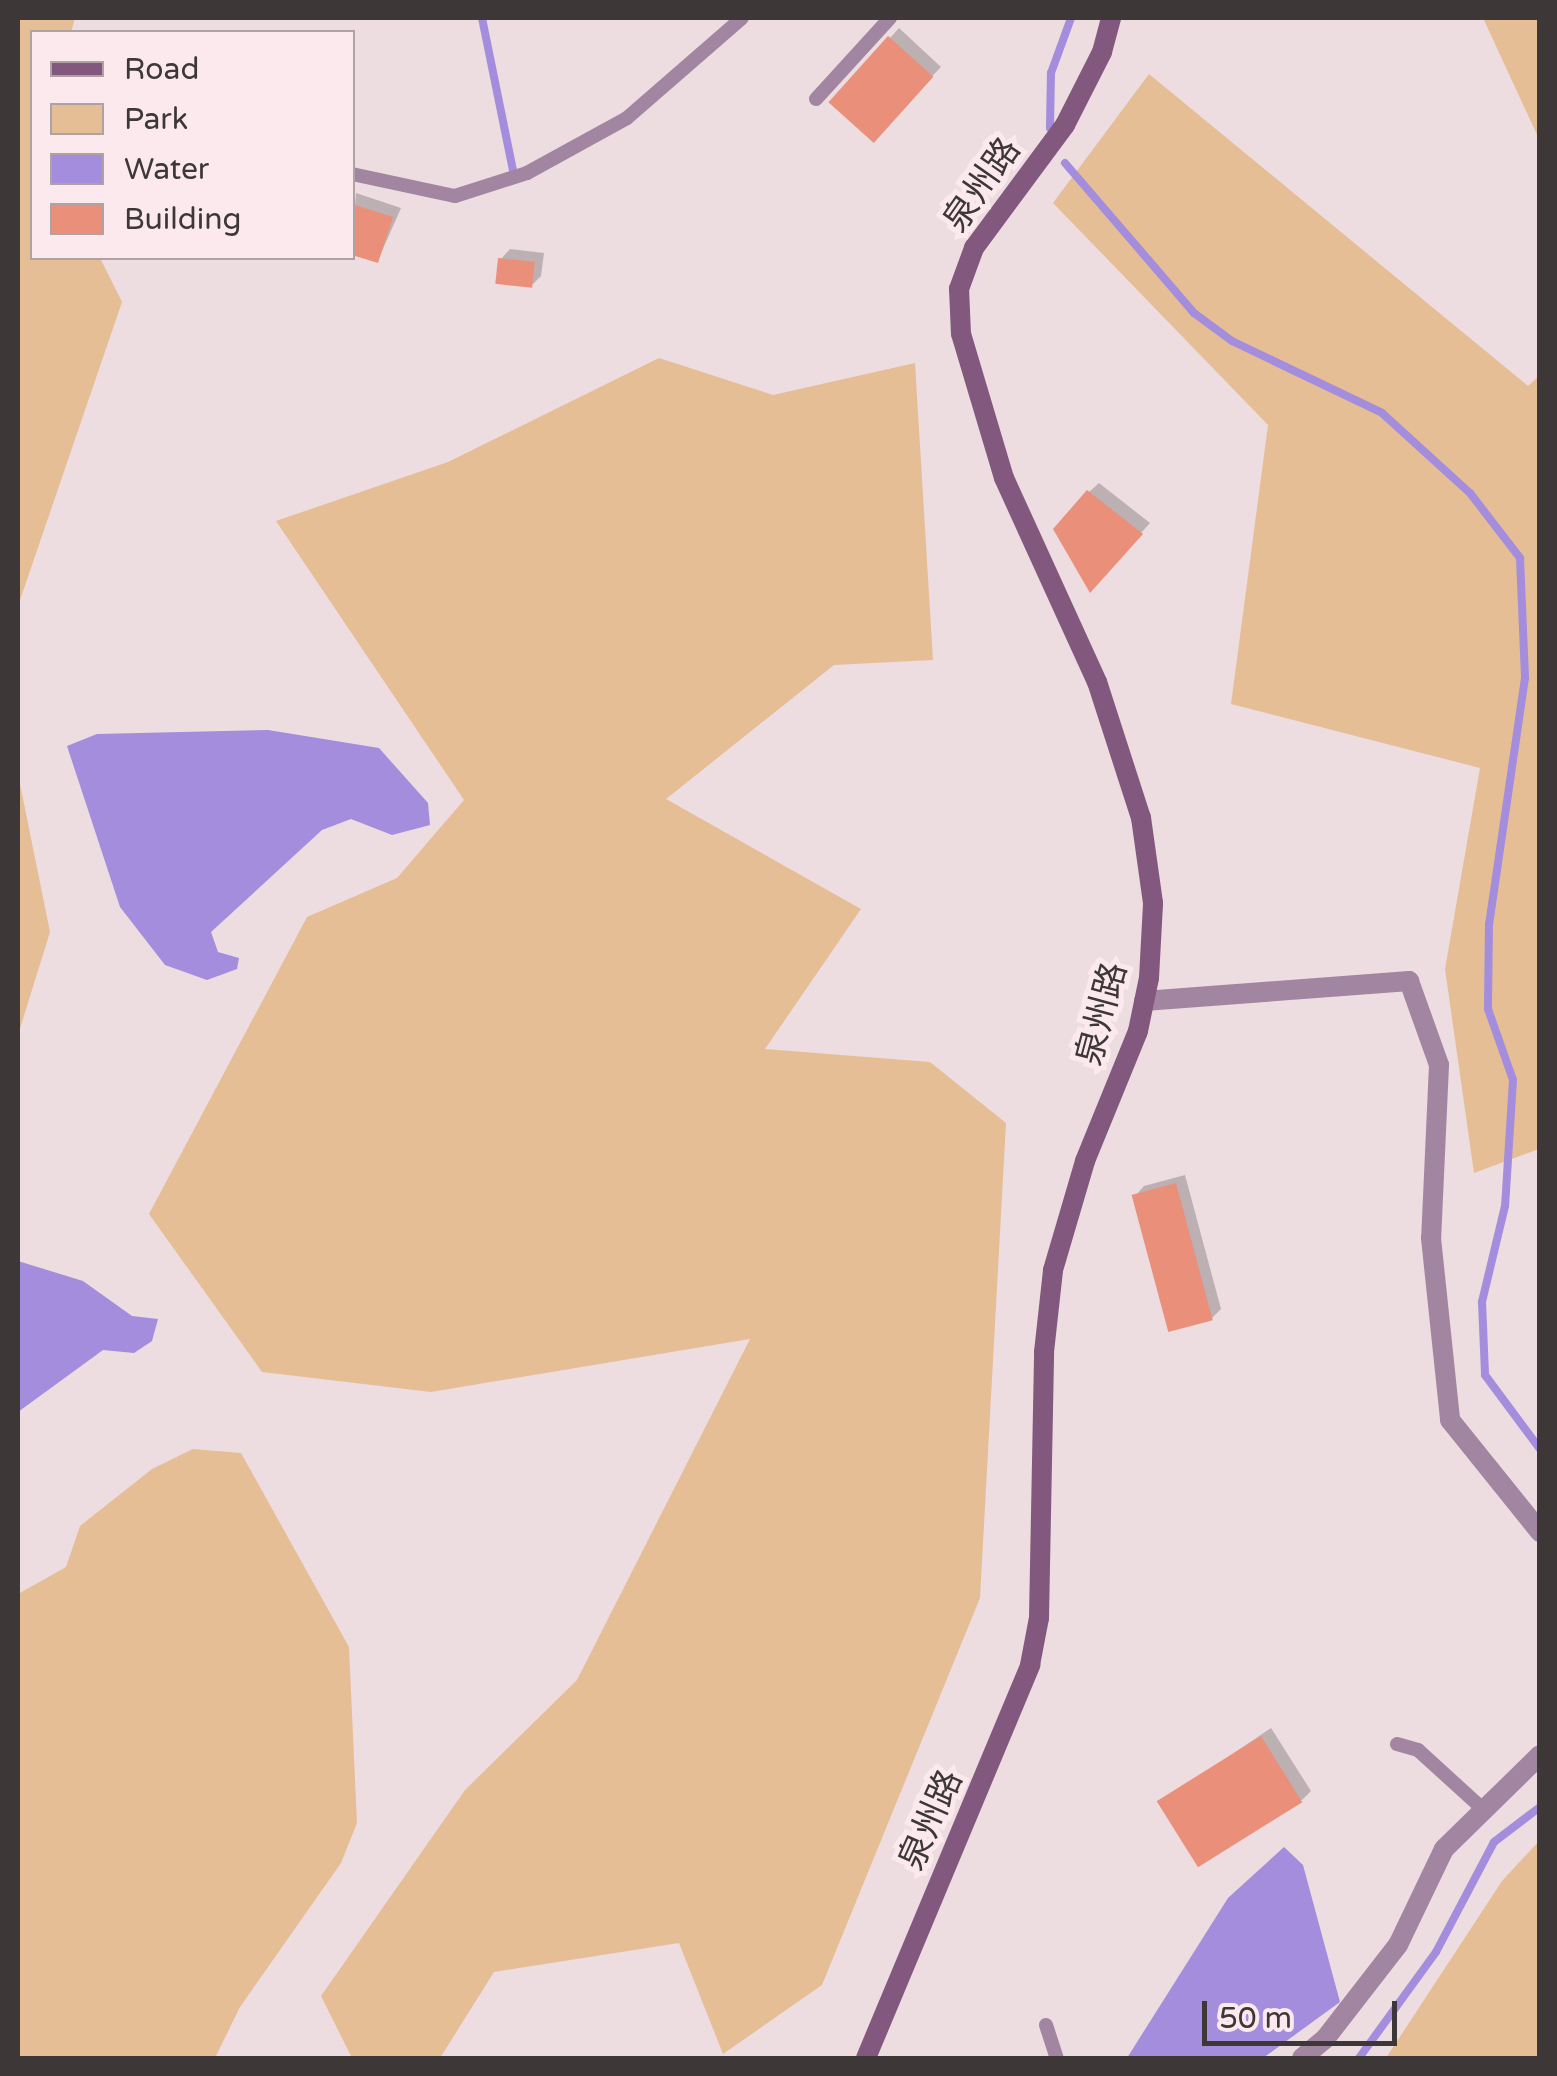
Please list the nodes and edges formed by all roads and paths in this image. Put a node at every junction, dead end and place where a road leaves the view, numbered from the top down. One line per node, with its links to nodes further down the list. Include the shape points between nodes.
1 (742, 18): 5 (lane, via 626,118 527,173 454,196)
2 (890, 18): 4 (lane)
3 (1111, 18): 6 (street, 泉州路, via 1102,52 1065,125 974,248 960,289 961,334 1004,478 1098,682 1142,818 1153,902)
4 (816, 99)
5 (355, 175)
6 (1144, 1000): 7 (street, via 1409,981 1438,1065 1431,1238 1450,1420); 12 (street, 泉州路, via 1085,1160 1054,1270 1044,1352 1039,1618 1030,1665)
7 (1540, 1532)
8 (1397, 1744): 10 (lane, via 1418,1750)
9 (1540, 1754): 10 (street)
10 (1484, 1810): 14 (street, via 1444,1849 1398,1945 1325,2039)
11 (1046, 2025): 13 (lane)
12 (866, 2058)
13 (1057, 2058)
14 (1302, 2058)

